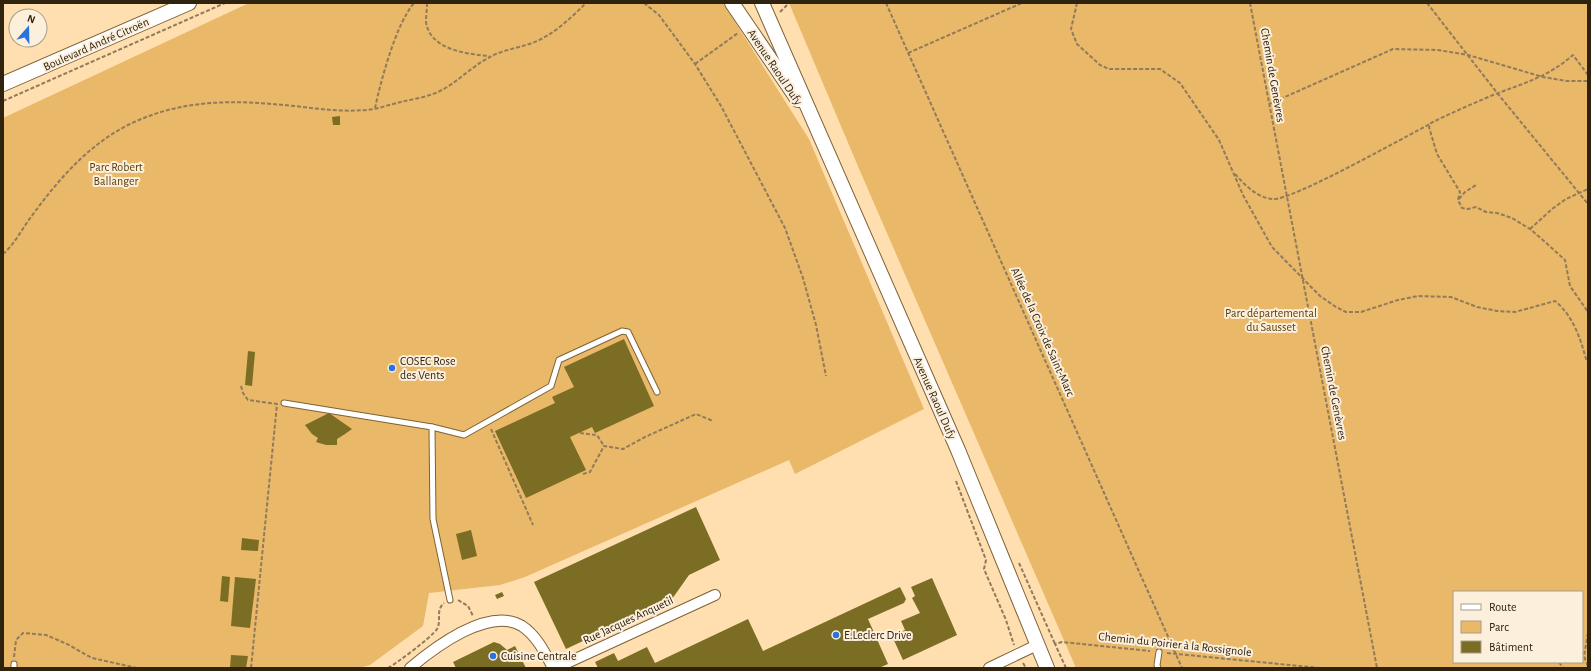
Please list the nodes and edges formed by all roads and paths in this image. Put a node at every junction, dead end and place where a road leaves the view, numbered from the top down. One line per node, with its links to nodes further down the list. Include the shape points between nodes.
1 (189, 3): 24 (main road, Boulevard André Citroën)
2 (225, 3): 26 (path)
3 (414, 3): 28 (path, via 398,33 382,78)
4 (428, 3): 18 (path, via 426,22 432,37 454,51)
5 (586, 3): 18 (path, via 573,16 534,43)
6 (644, 3): 20 (path, via 659,15)
7 (732, 3): 30 (main road, Avenue Raoul Dufy)
8 (762, 3): 30 (main road, Avenue Raoul Dufy)
9 (789, 3): 15 (path)
10 (886, 3): 17 (path, Allée de la Croix de Saint-Marc)
11 (1022, 3): 17 (path)
12 (1078, 3): 31 (path, via 1071,29 1077,44 1100,65 1109,69 1160,69 1180,83 1220,140)
13 (1250, 3): 27 (path, Chemin de Genèvres)
14 (1427, 3): 19 (path)
15 (778, 13)
16 (741, 31): 20 (path)
17 (908, 53): 61 (path, Allée de la Croix de Saint-Marc)
18 (491, 56): 28 (path, via 439,91)
19 (1468, 56): 22 (path); 25 (path); 27 (path, via 1438,50 1394,49)
20 (696, 64): 43 (path, via 725,112 785,228 803,278)
21 (1588, 74): 22 (path, via 1573,55)
22 (1543, 77): 23 (path); 25 (path)
23 (1588, 81)
24 (3, 84)
25 (1498, 94): 29 (path); 34 (path)
26 (3, 101)
27 (1269, 104): 35 (path, Chemin de Genèvres)
28 (375, 109): 39 (path, via 324,110 287,105 223,102 189,104 163,110 128,125 107,138 66,171)
29 (1431, 123): 35 (path); 36 (path, via 1429,127 1437,154 1460,192)
30 (819, 131): 59 (main road, Avenue Raoul Dufy, via 958,450)
31 (1233, 172): 35 (path, via 1259,196 1274,200); 40 (path, via 1272,247)
32 (1476, 185): 36 (path)
33 (1588, 189): 34 (path)
34 (1579, 194): 37 (path); 38 (path, via 1566,199)
35 (1287, 196): 40 (path, Chemin de Genèvres)
36 (1458, 200): 38 (path, via 1462,208 1476,206 1486,212 1512,218)
37 (1588, 204)
38 (1530, 229): 41 (path, via 1565,260 1570,286)
39 (3, 254)
40 (1303, 279): 42 (path, via 1320,296 1346,312 1361,312 1418,296 1451,297 1477,307 1515,312 1555,301 1564,309 1579,334); 77 (path, Chemin de Genèvres)
41 (1588, 312)
42 (1588, 361)
43 (826, 376)
44 (241, 386): 66 (path, via 248,400 276,404)
45 (657, 392): 48 (lane, via 628,332 622,331 559,360 551,386)
46 (284, 403): 49 (lane)
47 (714, 421): 51 (path, via 696,414 624,449)
48 (488, 422): 49 (lane, via 464,435); 54 (path)
49 (432, 427): 56 (lane, via 433,519)
50 (580, 433): 51 (path, via 597,435)
51 (604, 446): 52 (path, via 590,472)
52 (583, 474)
53 (954, 475): 62 (path, via 986,560 984,568)
54 (533, 525)
55 (715, 595): 69 (street, Rue Jacques Anquetil)
56 (450, 600): 57 (path, via 458,600 468,606); 67 (path, via 440,606 439,622 434,632)
57 (478, 626): 68 (street, via 436,646); 69 (street, via 502,621 521,626 537,640)
58 (1588, 633): 64 (path, via 1584,656)
59 (1037, 645): 62 (street); 72 (main road, Avenue Raoul Dufy)
60 (1159, 652): 61 (path, Chemin du Poirier à la Rossignole); 73 (path, Chemin du Poirier à la Rossignole, via 1062,642 1055,644); 74 (lane)
61 (1176, 653): 75 (path, Allée de la Croix de Saint-Marc); 76 (path, Chemin du Poirier à la Rossignole)
62 (1018, 654): 70 (street); 71 (path)
63 (14, 666): 65 (path, via 16,640 23,633 46,635 92,658)
64 (1588, 667)
65 (137, 668)
66 (251, 668)
67 (388, 668)
68 (410, 668)
69 (552, 668)
70 (989, 668)
71 (1026, 668)
72 (1047, 668)
73 (1066, 668)
74 (1158, 668)
75 (1182, 668)
76 (1320, 668)
77 (1377, 668)

